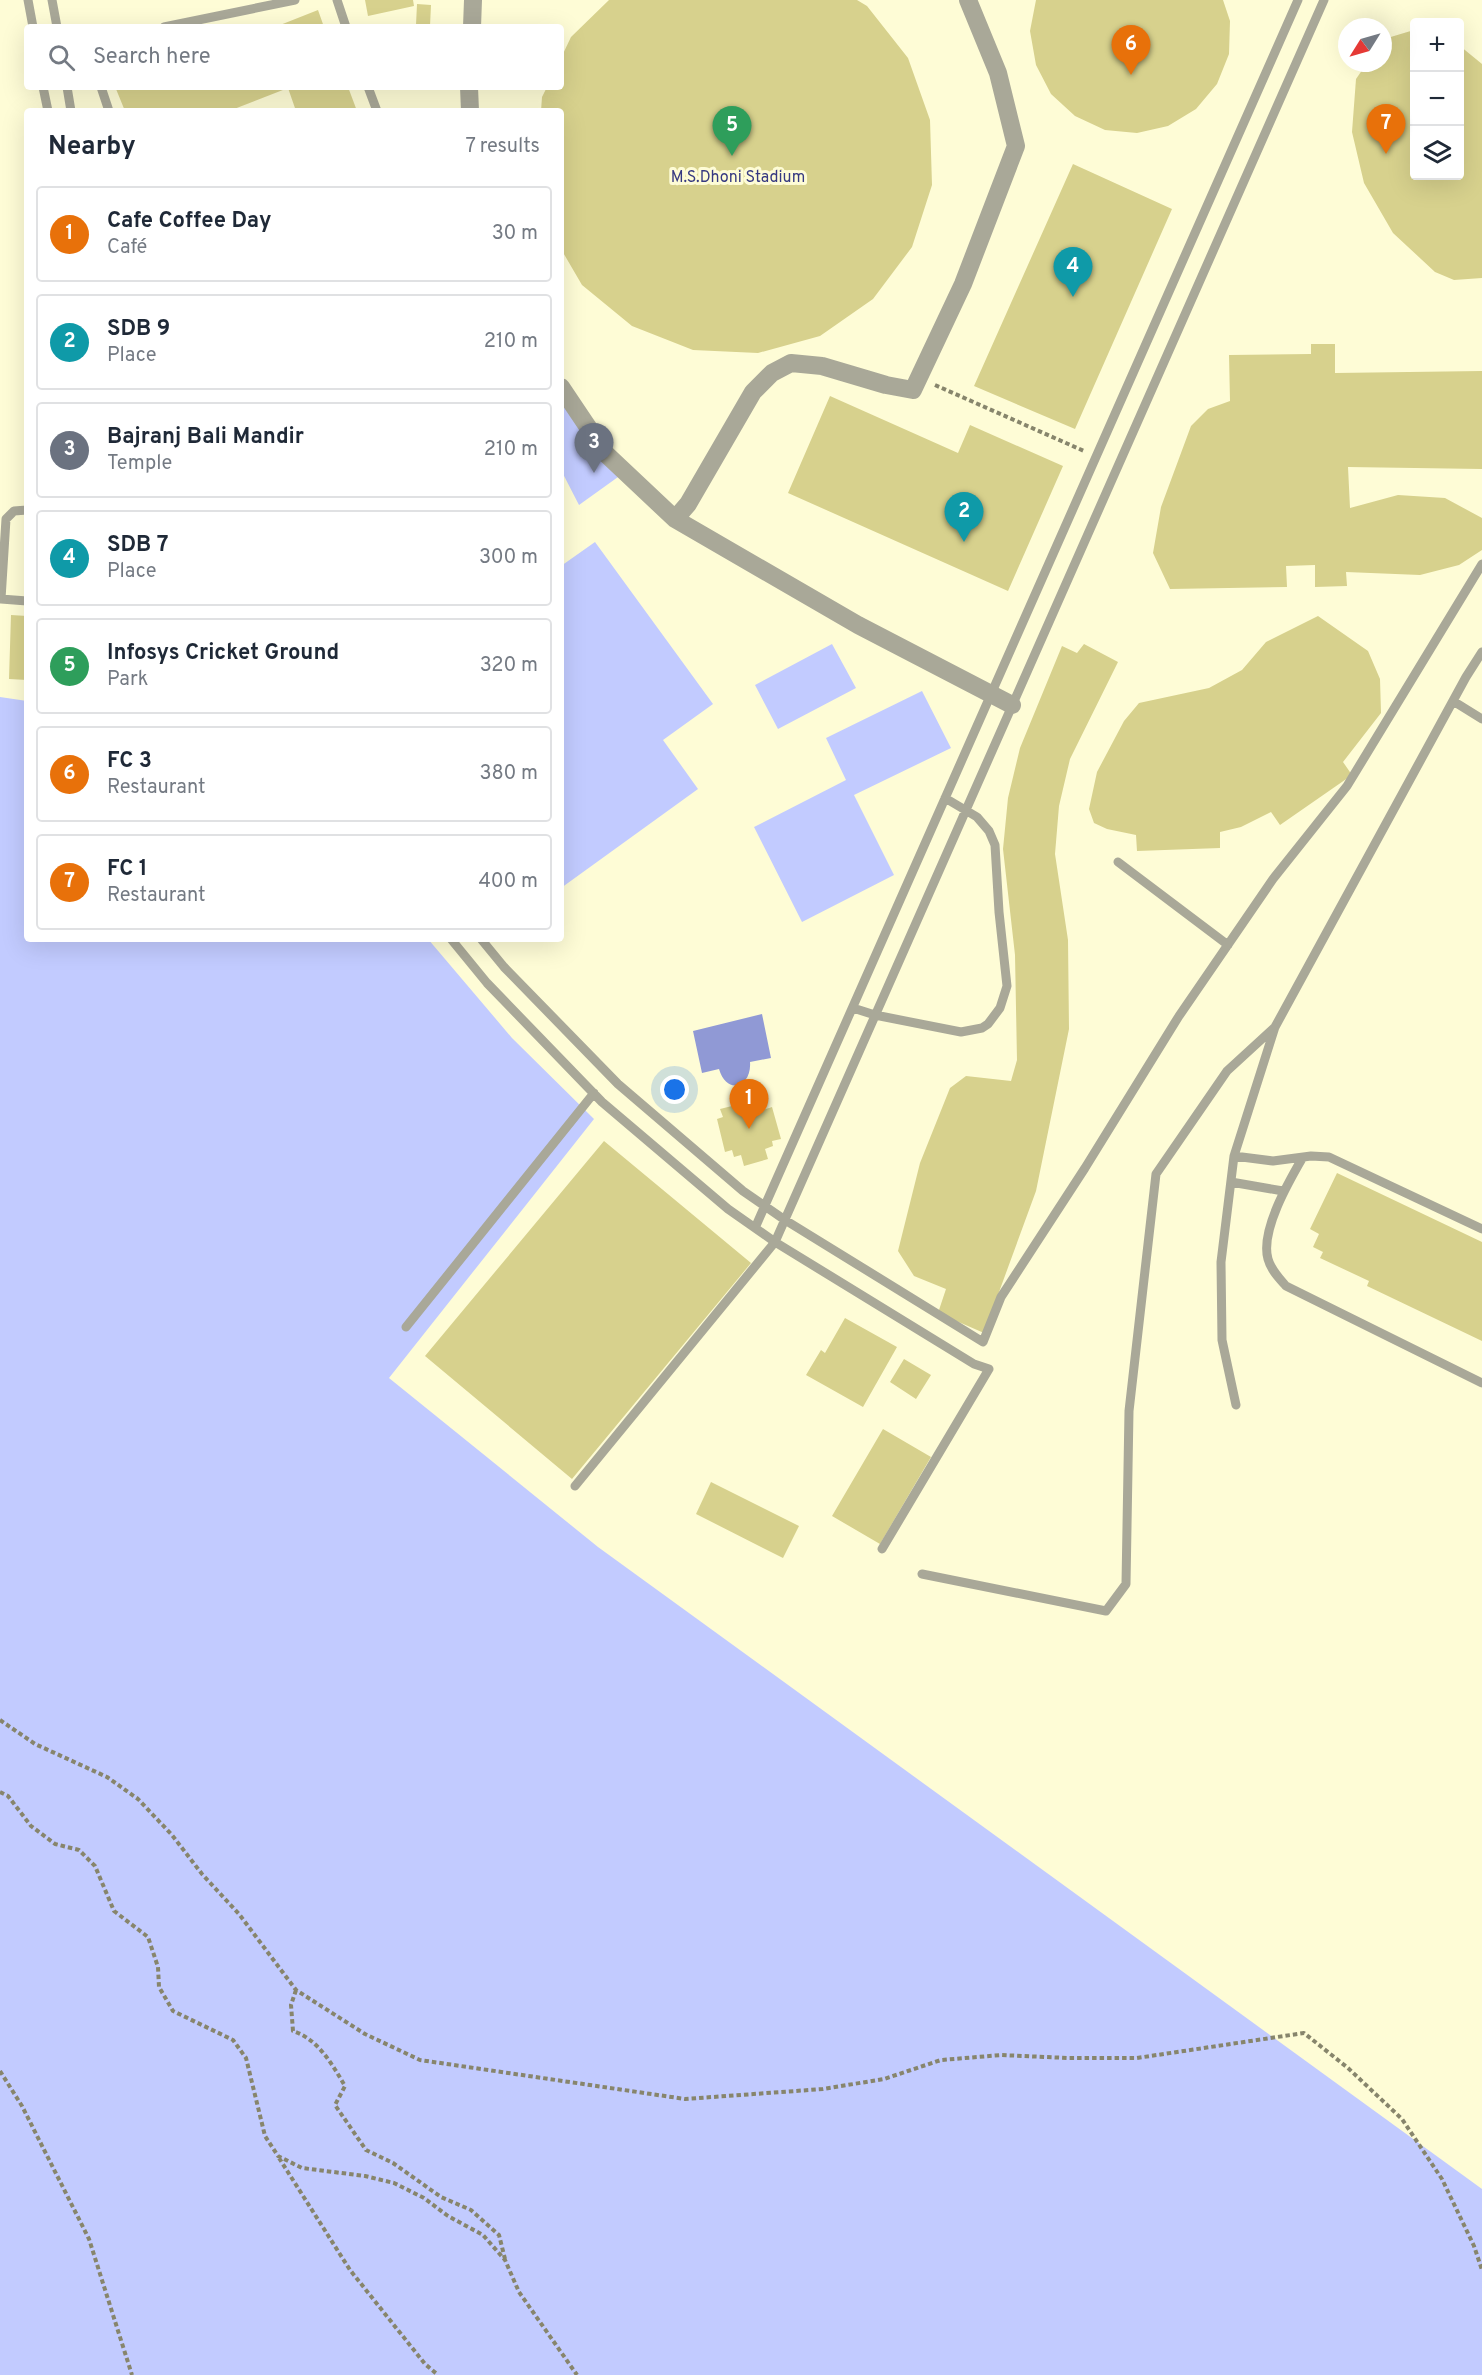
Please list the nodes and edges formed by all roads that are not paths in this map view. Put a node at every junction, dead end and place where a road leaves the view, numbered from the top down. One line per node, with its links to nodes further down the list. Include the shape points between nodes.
1 (28, 0): 9 (lane)
2 (52, 0): 10 (lane)
3 (295, 0): 11 (lane)
4 (337, 0): 12 (lane)
5 (474, 0): 13 (street)
6 (968, 0): 26 (street, via 998,74 1017,146 963,284 914,390 822,366 791,363 772,373 753,392 688,504)
7 (1298, 0): 30 (lane)
8 (1324, 0): 32 (lane)
9 (32, 24)
10 (56, 24)
11 (179, 24)
12 (345, 24)
13 (472, 24)
14 (44, 90): 19 (lane)
15 (68, 90): 20 (lane)
16 (102, 90): 21 (lane)
17 (369, 90): 22 (lane)
18 (470, 90): 23 (street)
19 (47, 108)
20 (71, 108)
21 (108, 108)
22 (376, 108)
23 (470, 108)
24 (564, 391): 26 (street, via 606,454)
25 (24, 510): 28 (lane, via 14,511 6,519 2,599)
26 (675, 519): 30 (street, via 858,625)
27 (1482, 564): 39 (lane, via 1347,786 1273,879)
28 (24, 601)
29 (1482, 652): 31 (lane)
30 (991, 694): 32 (street); 34 (lane)
31 (1453, 701): 33 (lane); 42 (lane)
32 (1012, 705): 35 (lane)
33 (1482, 719)
34 (945, 798): 35 (lane); 40 (lane)
35 (966, 810): 41 (lane); 41 (lane, via 989,831 995,845 1007,986 1000,1008 988,1024 961,1032)
36 (1118, 862): 39 (lane)
37 (453, 942): 43 (lane, via 487,983)
38 (483, 942): 48 (lane, via 618,1084)
39 (1228, 945): 49 (lane, via 1001,1297 983,1342)
40 (853, 1008): 41 (lane); 48 (lane)
41 (875, 1016): 49 (lane)
42 (1275, 1027): 44 (lane); 58 (lane, via 1227,1071 1156,1174 1129,1411 1126,1584 1106,1611)
43 (594, 1093): 50 (lane); 53 (lane)
44 (1234, 1156): 45 (lane, via 1273,1161); 46 (lane)
45 (1303, 1157): 47 (lane); 51 (lane, via 1329,1157)
46 (1231, 1182): 47 (lane); 55 (lane, via 1221,1262 1222,1340)
47 (1283, 1191): 54 (lane, via 1267,1239 1267,1258 1274,1273 1287,1286)
48 (765, 1206): 49 (lane); 50 (lane)
49 (785, 1220): 52 (lane)
50 (755, 1228): 52 (lane)
51 (1482, 1229)
52 (775, 1242): 56 (lane); 57 (lane, via 974,1364 989,1369)
53 (406, 1327)
54 (1482, 1383)
55 (1236, 1406)
56 (575, 1485)
57 (882, 1549)
58 (922, 1574)

